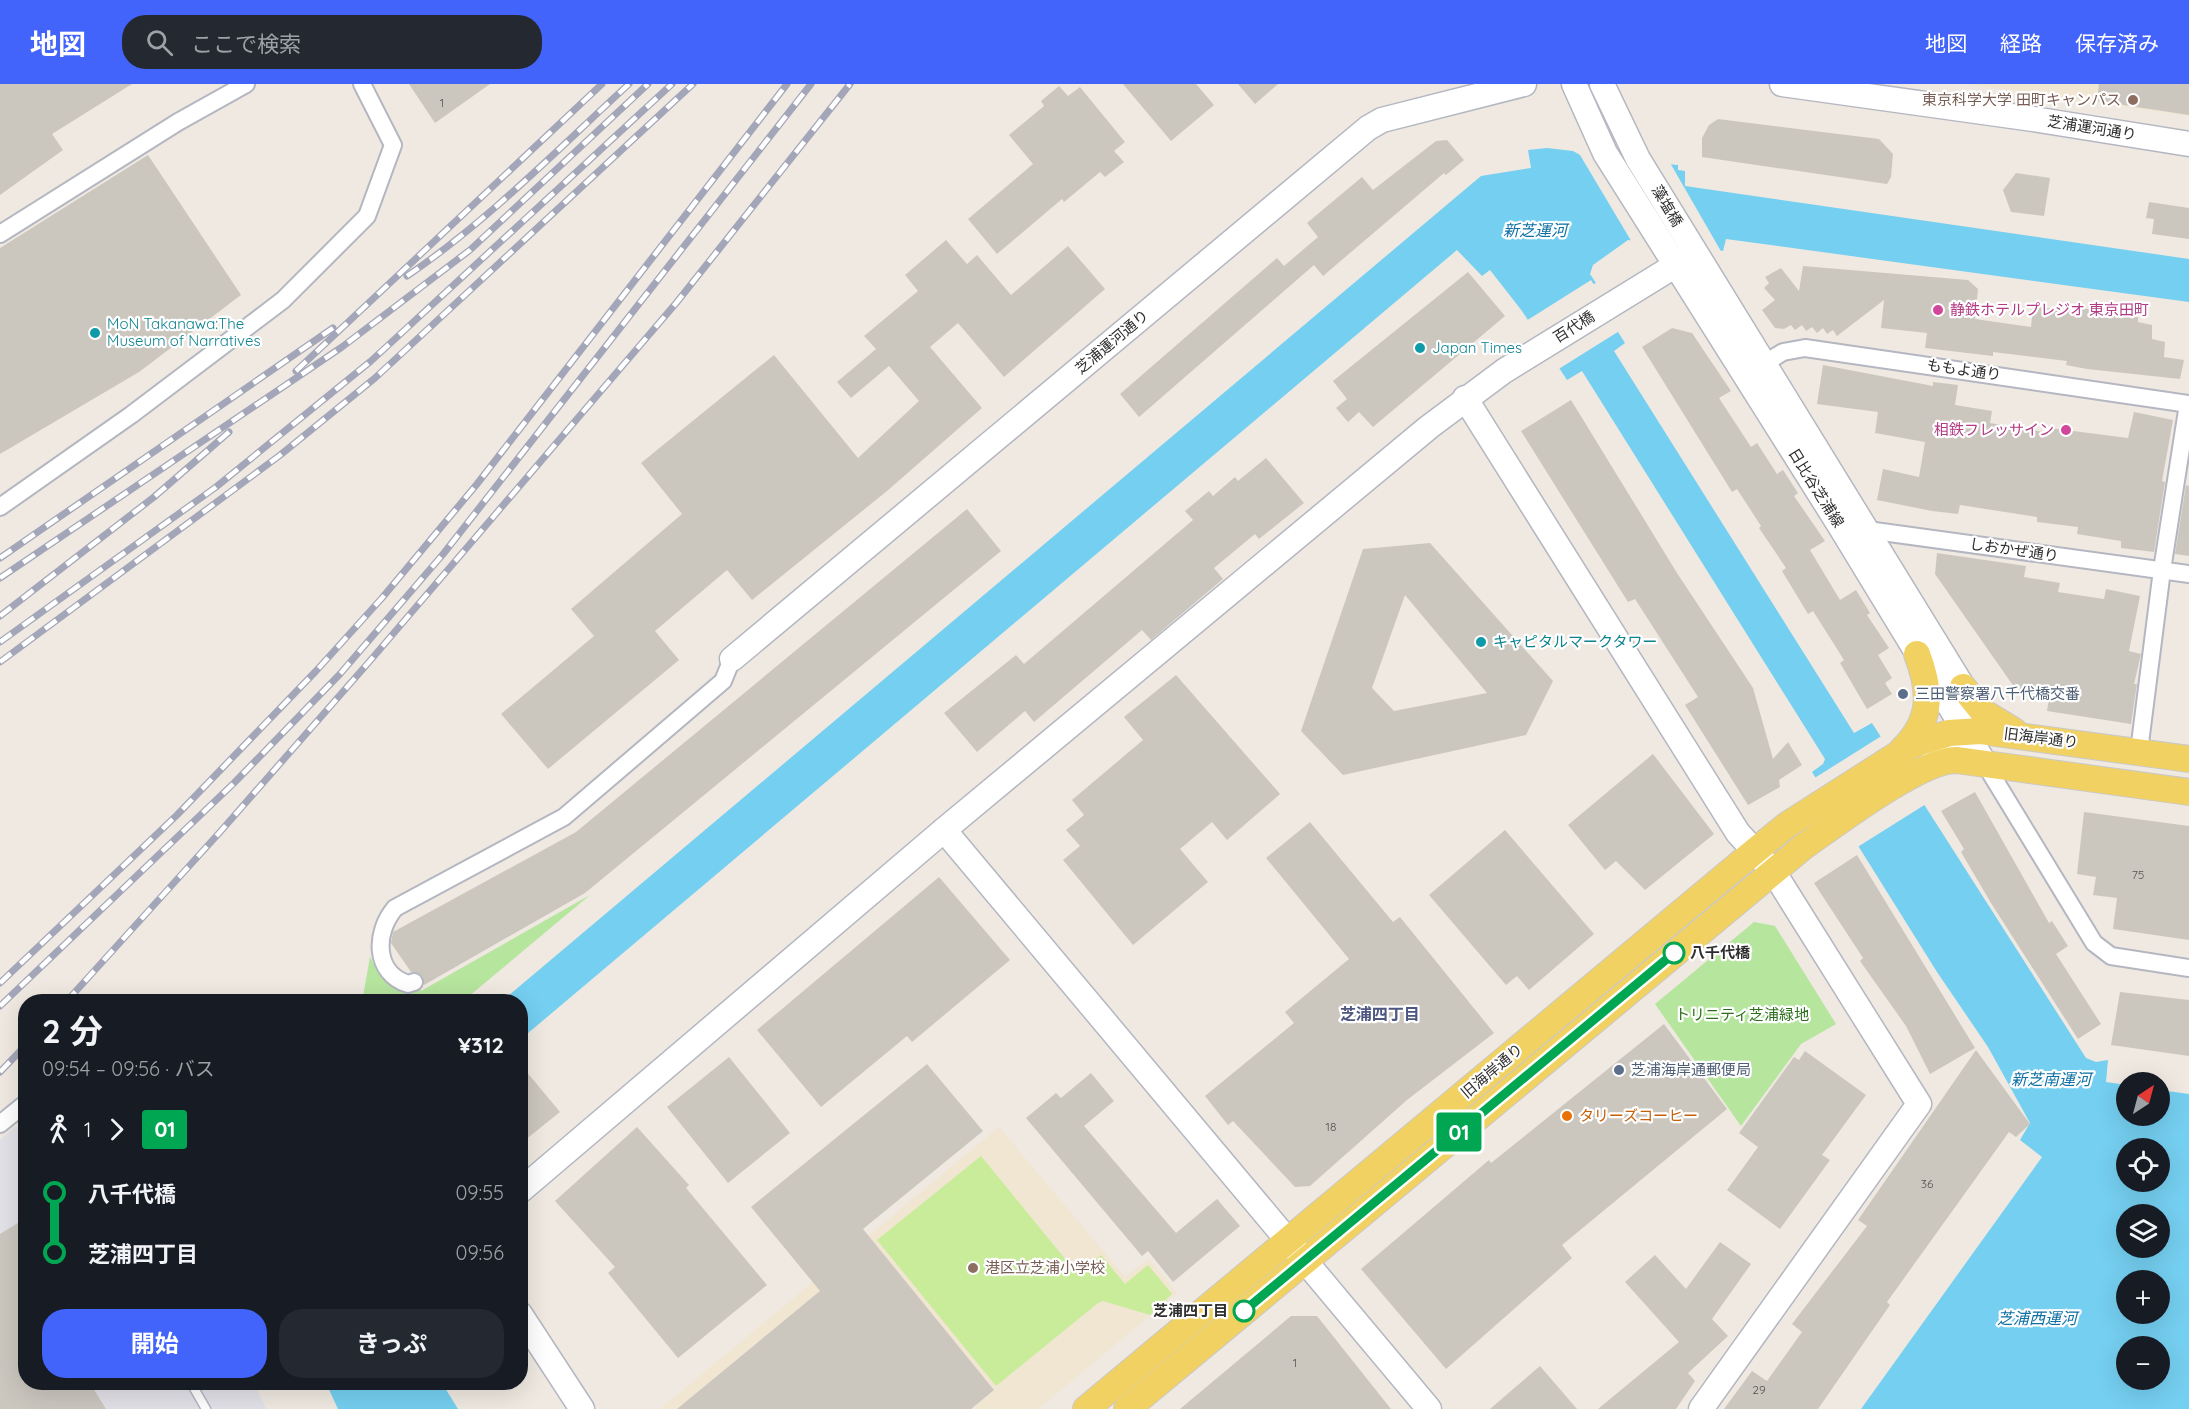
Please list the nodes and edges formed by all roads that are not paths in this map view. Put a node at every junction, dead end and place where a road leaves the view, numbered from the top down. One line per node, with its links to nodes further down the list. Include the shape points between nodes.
1 (246, 84): 8 (street)
2 (362, 84): 13 (street, via 393,145 367,216 284,300)
3 (1524, 84): 19 (street, 芝浦運河通り, via 1382,120 1368,128)
4 (1574, 84): 9 (street, 藻塩橋, via 1605,153)
5 (1602, 84): 9 (street, 藻塩橋)
6 (1782, 84): 7 (street, 芝浦運河通り)
7 (2189, 144)
8 (0, 234)
9 (1679, 255): 10 (street, 日比谷芝浦線); 11 (street, 百代橋)
10 (1755, 370): 12 (street, ももよ通り, via 1783,352 1805,348); 14 (street, 日比谷芝浦線); 15 (street, 日比谷芝浦線)
11 (1465, 398): 29 (street, 百代橋); 30 (street, via 1738,833)
12 (2189, 404): 16 (street)
13 (0, 507)
14 (1840, 526): 15 (street, しおかぜ通り); 18 (street, 日比谷芝浦線)
15 (1869, 530): 16 (street, しおかぜ通り); 20 (street, 日比谷芝浦線)
16 (2162, 570): 17 (street, しおかぜ通り); 23 (street)
17 (2189, 574)
18 (1917, 654): 21 (street, 日比谷芝浦線); 24 (main road, via 1926,676 1927,708 1914,736)
19 (732, 659): 33 (street, via 723,681 564,817 395,908 385,924 379,954 396,981)
20 (1963, 687): 21 (street, 日比谷芝浦線); 22 (main road, via 1983,712)
21 (1965, 731): 22 (main road, 旧海岸通り); 24 (main road, 旧海岸通り, via 1930,737); 26 (street, 日比谷芝浦線); 27 (street, via 1949,751)
22 (2024, 736): 23 (main road, 旧海岸通り)
23 (2139, 751): 25 (main road, 旧海岸通り)
24 (1896, 755): 30 (main road, 旧海岸通り)
25 (2189, 759)
26 (1985, 764): 27 (main road, via 1947,760); 28 (main road); 32 (street, via 2094,943 2111,956)
27 (1910, 777): 31 (main road, 旧海岸通り, via 1830,828)
28 (2189, 792)
29 (944, 830): 36 (street, 百代橋); 37 (street)
30 (1755, 851): 31 (street); 37 (main road, 旧海岸通り)
31 (1773, 871): 38 (main road, 旧海岸通り); 46 (street, via 1919,1104)
32 (2189, 968)
33 (414, 982)
34 (18, 1109): 35 (street)
35 (0, 1124)
36 (528, 1184)
37 (1289, 1240): 38 (street); 43 (main road, 旧海岸通り)
38 (1305, 1260): 44 (main road, 旧海岸通り); 45 (street)
39 (528, 1326): 42 (street)
40 (195, 1390): 41 (lane)
41 (206, 1409)
42 (582, 1409)
43 (1086, 1409)
44 (1126, 1409)
45 (1429, 1409)
46 (1701, 1409)

